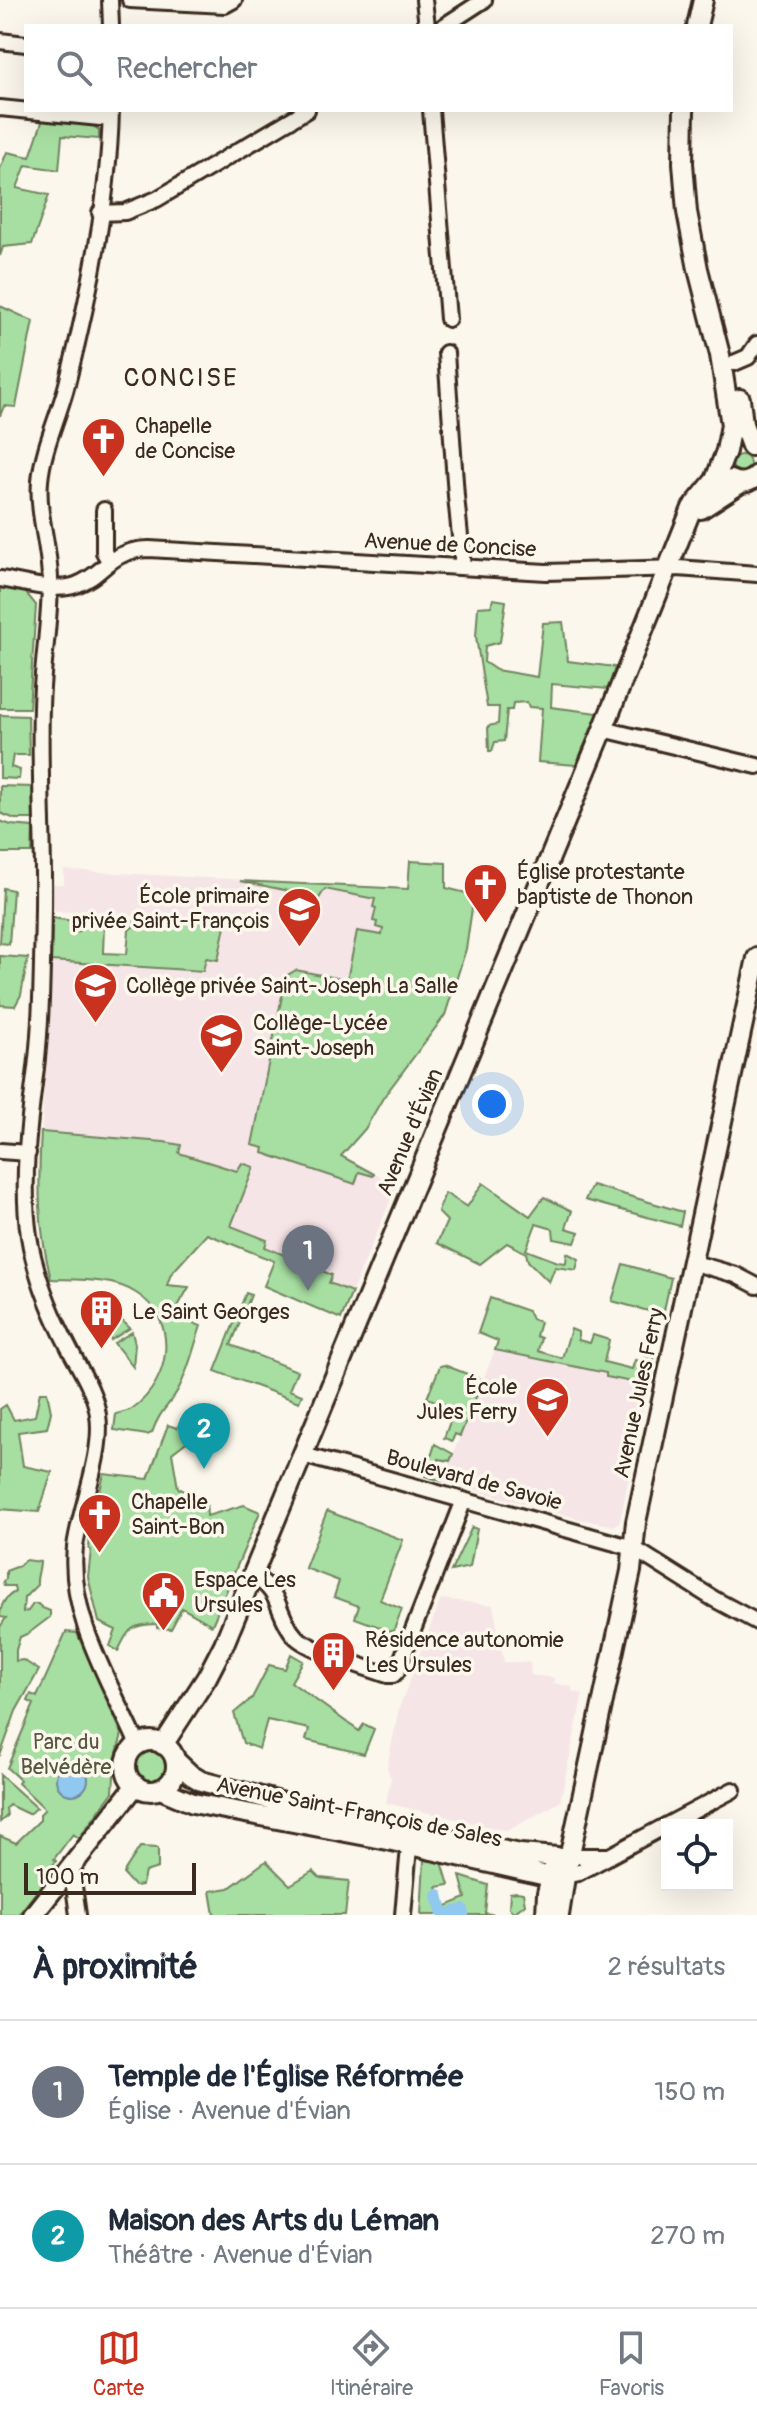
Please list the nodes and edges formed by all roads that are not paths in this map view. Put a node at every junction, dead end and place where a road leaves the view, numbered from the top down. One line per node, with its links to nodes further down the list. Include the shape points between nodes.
1 (110, 0): 8 (street)
2 (130, 0): 3 (street, via 225,5)
3 (234, 0)
4 (424, 0): 9 (street)
5 (484, 0): 10 (street)
6 (703, 0): 11 (street)
7 (710, 0): 12 (street)
8 (111, 24)
9 (427, 24)
10 (447, 24)
11 (697, 24)
12 (704, 24)
13 (0, 41): 14 (street)
14 (24, 44)
15 (0, 108): 16 (street)
16 (24, 110)
17 (63, 112): 22 (street)
18 (304, 112): 23 (street, via 157,199 125,212)
19 (431, 112): 24 (street)
20 (684, 112): 29 (street, Avenue d'Évian, via 687,212 731,425)
21 (691, 112): 27 (street, via 700,235)
22 (110, 115): 23 (street)
23 (100, 213): 38 (street, via 69,378 41,472)
24 (448, 319)
25 (757, 344): 27 (street, via 748,357)
26 (446, 353): 34 (street)
27 (734, 363): 28 (street, via 743,424)
28 (754, 449): 29 (street, via 738,444)
29 (724, 458): 30 (street, via 726,477); 32 (street, Avenue d'Évian, via 692,508)
30 (750, 484): 32 (street, Avenue d'Évian, via 707,504)
31 (104, 510): 33 (street, via 104,552)
32 (685, 530): 35 (street, Avenue d'Évian)
33 (109, 561): 34 (street, Avenue de Concise, via 141,549); 38 (street, via 78,585)
34 (463, 567): 35 (street, Avenue de Concise, via 546,572)
35 (669, 568): 36 (street, Avenue de Concise); 39 (street, Avenue d'Évian)
36 (757, 574)
37 (0, 579): 38 (street)
38 (50, 586): 43 (street, via 41,711 41,984)
39 (603, 729): 40 (street); 46 (street, Avenue d'Évian)
40 (757, 766)
41 (757, 958): 44 (street, Avenue Jules Ferry)
42 (0, 1151): 43 (street)
43 (28, 1153): 51 (street, via 27,1212 36,1267 54,1320 99,1415 75,1547 77,1599)
44 (691, 1262): 45 (street); 48 (street, Avenue Jules Ferry)
45 (757, 1286)
46 (303, 1455): 47 (street, Boulevard de Savoie); 49 (street, Avenue d'Évian)
47 (464, 1500): 48 (street, Boulevard de Savoie); 49 (street, via 397,1671 390,1676 302,1642 290,1630 268,1585)
48 (633, 1548): 50 (street, Boulevard de Savoie); 59 (street, Avenue Jules Ferry)
49 (253, 1576): 52 (street, Avenue d'Évian)
50 (757, 1622)
51 (138, 1745): 52 (street, via 151,1741); 53 (street, via 126,1764)
52 (169, 1752): 54 (street, via 173,1777); 58 (street, Avenue Saint-François de Sales, via 206,1783)
53 (136, 1785): 54 (street); 61 (street)
54 (160, 1789): 58 (street, Avenue Saint-François de Sales, via 193,1803)
55 (733, 1790): 56 (street)
56 (678, 1819)
57 (661, 1828): 60 (street)
58 (410, 1838): 59 (street, Avenue Saint-François de Sales, via 520,1854); 62 (street, Avenue Saint-François de Sales); 65 (street)
59 (567, 1850): 60 (street); 62 (street, Avenue Jules Ferry)
60 (609, 1856): 62 (street)
61 (71, 1865): 63 (street); 64 (street)
62 (558, 1877): 66 (street, Avenue Jules Ferry); 67 (street, Avenue Jules Ferry)
63 (33, 1915)
64 (78, 1915)
65 (403, 1915)
66 (546, 1915)
67 (559, 1915)

